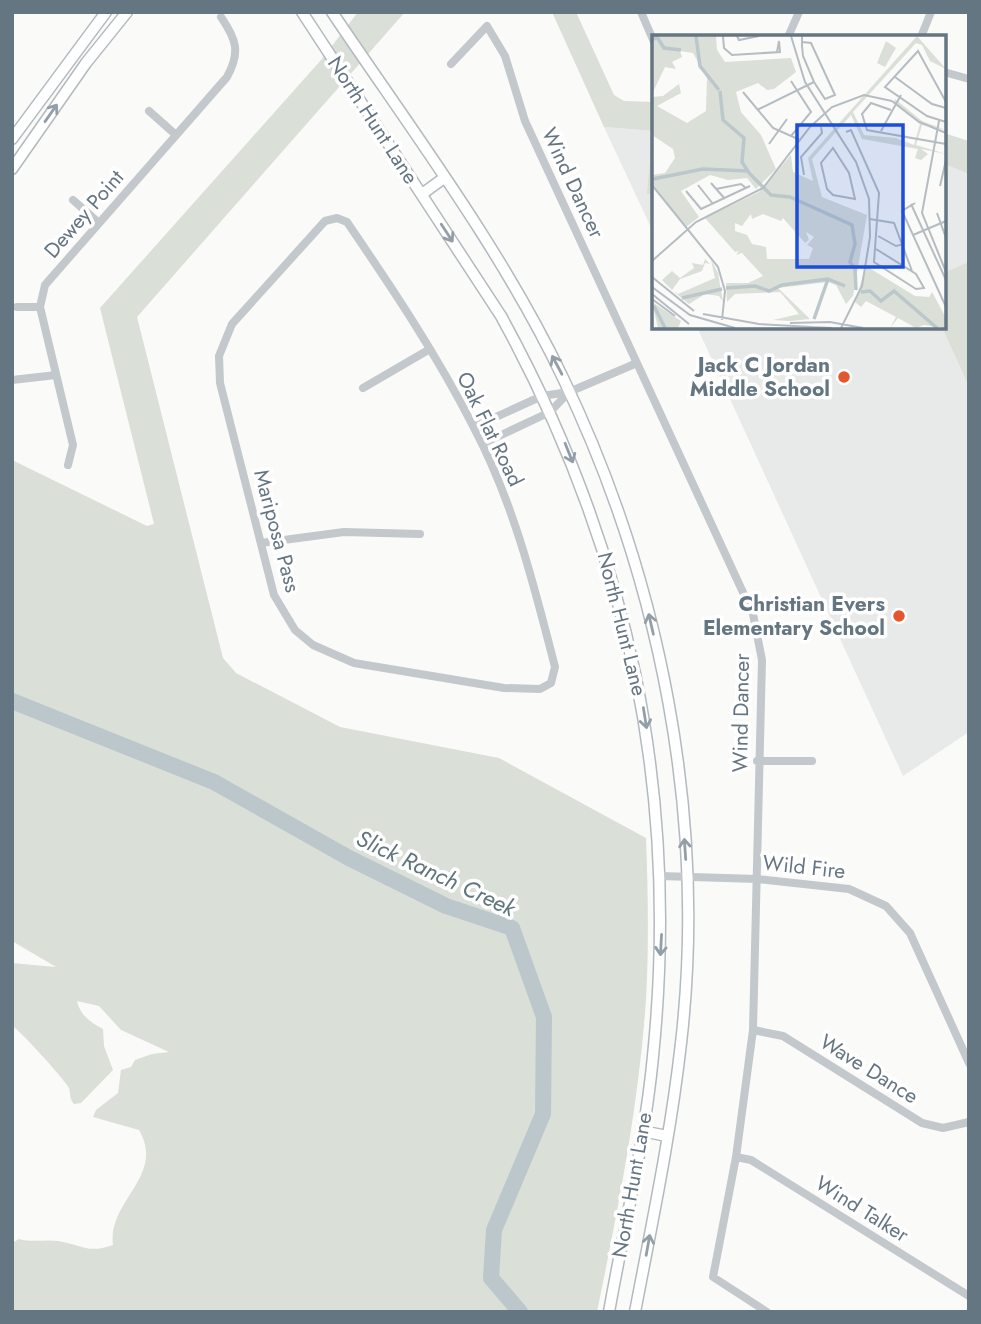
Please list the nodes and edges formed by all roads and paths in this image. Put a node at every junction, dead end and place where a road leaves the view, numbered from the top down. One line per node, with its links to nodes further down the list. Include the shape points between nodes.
1 (106, 12): 16 (main road)
2 (127, 12): 18 (main road, one-way to 2)
3 (302, 12): 22 (main road, North Hunt Lane)
4 (332, 12): 21 (main road, North Hunt Lane)
5 (641, 12): 11 (street)
6 (799, 12): 9 (street)
7 (931, 12): 10 (street)
8 (221, 17): 17 (street, Dewey Point, via 237,48 236,62)
9 (789, 35)
10 (921, 35)
11 (652, 37)
12 (451, 64): 29 (street, Wind Dancer, via 487,26 500,44 525,121)
13 (946, 73): 14 (street)
14 (969, 79)
15 (149, 111): 17 (street)
16 (13, 135): 18 (street)
17 (176, 135): 25 (street, Dewey Point)
18 (29, 144): 19 (main road)
19 (16, 156): 20 (main road)
20 (12, 169)
21 (443, 178): 22 (main road); 33 (main road, North Hunt Lane, one-way to 21, via 511,282)
22 (422, 194): 34 (main road, North Hunt Lane, one-way to 34, via 501,316)
23 (74, 200): 25 (street)
24 (337, 218): 28 (street, Oak Flat Road, via 347,222); 42 (street, Mariposa Pass, via 325,221 232,324 219,356 220,383)
25 (99, 223): 27 (street, Dewey Point, via 45,285)
26 (17, 307): 27 (street)
27 (40, 307): 30 (street)
28 (430, 349): 32 (street); 37 (street, Oak Flat Road)
29 (637, 363): 33 (street); 44 (street, Wind Dancer, via 753,614 762,660)
30 (56, 374): 31 (street); 40 (street, via 73,445)
31 (12, 380)
32 (363, 388)
33 (569, 392): 34 (street); 35 (street); 47 (main road, North Hunt Lane, one-way to 33, via 673,734 641,581)
34 (542, 396): 35 (main road, North Hunt Lane); 36 (street)
35 (550, 412): 38 (street); 46 (main road, North Hunt Lane, one-way to 46, via 595,522 638,676 650,745)
36 (502, 414): 37 (street); 38 (street)
37 (474, 427): 39 (street, Oak Flat Road)
38 (509, 431): 39 (street)
39 (482, 444): 43 (street, Oak Flat Road, via 526,556 555,667)
40 (68, 464)
41 (420, 534): 42 (street, via 344,532)
42 (261, 543): 43 (street, Mariposa Pass, via 283,614 304,638 332,656 504,688 540,689)
43 (551, 683)
44 (757, 761): 45 (street); 48 (street, Wind Dancer)
45 (812, 761)
46 (660, 876): 47 (street, Wild Fire); 52 (main road, North Hunt Lane, one-way to 52, via 662,932 656,1020)
47 (687, 876): 48 (street, Wild Fire); 53 (main road, North Hunt Lane, via 681,1043)
48 (757, 879): 49 (street, Wind Dancer); 50 (street, Wild Fire, via 849,889 887,906 910,933)
49 (752, 1030): 51 (street, Wave Dance, via 783,1036 922,1124 943,1128); 54 (street, Wind Dancer)
50 (969, 1063)
51 (969, 1122)
52 (642, 1131): 53 (main road); 56 (main road, North Hunt Lane)
53 (667, 1136): 57 (main road, North Hunt Lane, one-way to 53)
54 (736, 1157): 55 (street, Wind Talker, via 751,1160); 58 (street, Wind Dancer, via 713,1277)
55 (969, 1296)
56 (609, 1312)
57 (635, 1312)
58 (767, 1312)

